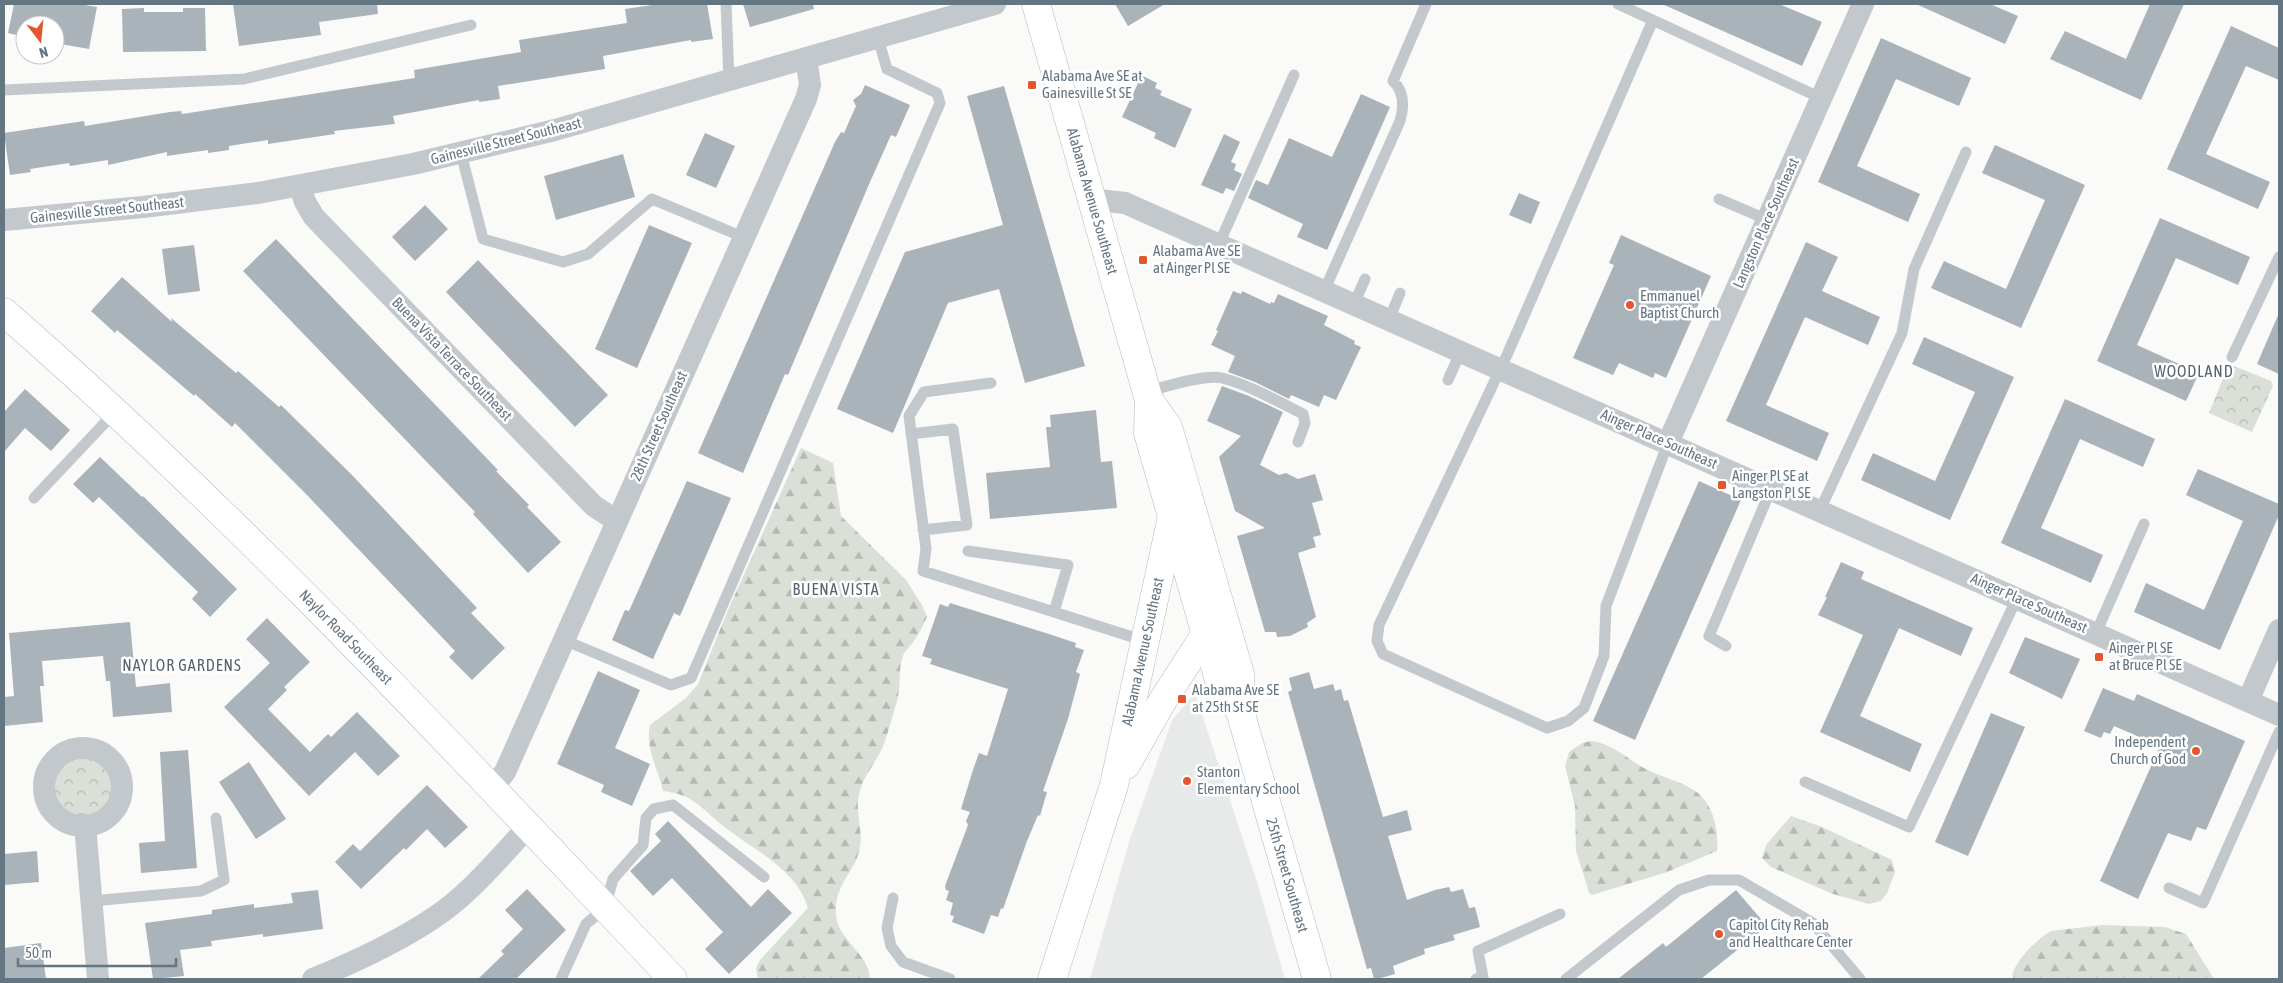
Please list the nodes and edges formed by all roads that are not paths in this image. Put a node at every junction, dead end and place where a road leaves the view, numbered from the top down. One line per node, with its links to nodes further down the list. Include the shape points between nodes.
1 (726, 4): 12 (lane)
2 (995, 4): 9 (street, Gainesville Street Southeast)
3 (1036, 4): 19 (main road, Alabama Avenue Southeast)
4 (1426, 4): 26 (lane, via 1393,81 1404,106 1400,122)
5 (1618, 4): 7 (lane)
6 (1863, 4): 14 (street, Langston Place Southeast)
7 (1653, 20): 14 (lane); 33 (lane)
8 (471, 25): 13 (lane, via 244,79)
9 (878, 38): 10 (street, Gainesville Street Southeast); 55 (lane, via 887,69 938,93 940,103 691,678 671,685)
10 (806, 58): 12 (street, Gainesville Street Southeast); 22 (street, 28th Street Southeast, via 810,85 806,99)
11 (1294, 75): 23 (lane)
12 (729, 80): 16 (street, Gainesville Street Southeast, via 555,130)
13 (4, 90)
14 (1821, 98): 21 (street, Langston Place Southeast)
15 (1966, 152): 43 (lane, via 1914,269 1902,333)
16 (461, 153): 17 (street, Gainesville Street Southeast); 22 (lane, via 483,239 564,262 588,254 652,199)
17 (300, 186): 20 (street, Gainesville Street Southeast, via 192,202); 45 (street, Buena Vista Terrace Southeast, via 314,217 594,506)
18 (1719, 199): 21 (lane)
19 (1090, 200): 23 (street, Ainger Place Southeast, via 1125,203); 36 (main road, Alabama Avenue Southeast)
20 (4, 220)
21 (1768, 220): 40 (street, Langston Place Southeast)
22 (743, 237): 45 (street, 28th Street Southeast)
23 (1219, 244): 26 (street, Ainger Place Southeast)
24 (2279, 257): 32 (lane)
25 (1364, 279): 28 (lane)
26 (1324, 291): 28 (street, Ainger Place Southeast)
27 (1400, 293): 30 (lane)
28 (1354, 304): 30 (street, Ainger Place Southeast)
29 (4, 312): 37 (main road, Naylor Road Southeast)
30 (1389, 320): 31 (street, Ainger Place Southeast)
31 (1461, 351): 33 (street, Ainger Place Southeast); 34 (lane)
32 (2232, 357)
33 (1501, 369): 40 (street, Ainger Place Southeast); 40 (lane, via 1379,625 1377,641 1383,654 1547,728 1568,722 1584,708 1604,656 1606,606)
34 (1448, 380)
35 (992, 383): 38 (lane, via 924,392 909,416)
36 (1148, 396): 39 (lane, via 1183,382 1221,377 1303,414 1305,423); 44 (main road, Alabama Avenue Southeast, via 1148,433); 50 (main road, Alabama Avenue Southeast, via 1168,427)
37 (116, 411): 42 (lane); 64 (main road, Naylor Road Southeast, via 221,511)
38 (911, 434): 47 (lane); 47 (lane, via 953,430 967,525)
39 (1298, 442)
40 (1668, 443): 41 (street, Ainger Place Southeast)
41 (1771, 489): 43 (street, Ainger Place Southeast); 57 (lane, via 1709,636)
42 (34, 498)
43 (1820, 510): 49 (street, Ainger Place Southeast)
44 (1172, 518): 54 (main road, Alabama Avenue Southeast); 56 (main road, Alabama Avenue Southeast)
45 (617, 521): 55 (street, 28th Street Southeast)
46 (2144, 524): 53 (lane)
47 (923, 530): 51 (lane, via 926,549 923,571)
48 (968, 551): 51 (lane, via 1068,565)
49 (2017, 598): 53 (street, Ainger Place Southeast); 62 (lane, via 1910,827)
50 (1220, 610): 54 (main road, Alabama Avenue Southeast); 59 (main road, 25th Street Southeast, via 1240,674)
51 (1054, 612): 56 (lane)
52 (2279, 630): 58 (street)
53 (2096, 633): 58 (street, Ainger Place Southeast)
54 (1205, 634): 59 (main road, 25th Street Southeast, via 1219,680); 63 (main road, Alabama Avenue Southeast)
55 (564, 640): 64 (street, 28th Street Southeast, via 505,772)
56 (1145, 641): 63 (main road, Alabama Avenue Southeast)
57 (1726, 646)
58 (2248, 701): 60 (street, Ainger Place Southeast)
59 (1240, 711): 80 (main road, 25th Street Southeast)
60 (2279, 715)
61 (2279, 732): 69 (lane, via 2203,903)
62 (1805, 782)
63 (1114, 786): 79 (main road, Alabama Avenue Southeast)
64 (491, 789): 67 (main road, Naylor Road Southeast)
65 (216, 818): 71 (lane, via 224,880 201,891)
66 (85, 825): 71 (street)
67 (528, 828): 72 (main road, Naylor Road Southeast); 75 (street, via 477,882 433,919 368,957)
68 (764, 878): 72 (lane, via 673,805 654,808 646,818 643,845 613,879)
69 (2169, 888)
70 (893, 898): 78 (lane, via 887,928 891,946 903,962)
71 (92, 901): 74 (street)
72 (605, 908): 76 (lane, via 586,924); 77 (main road, Naylor Road Southeast)
73 (1560, 914): 81 (lane, via 1478,951 1483,977)
74 (98, 979)
75 (313, 979)
76 (561, 979)
77 (673, 979)
78 (950, 979)
79 (1052, 979)
80 (1317, 979)
81 (1476, 979)
82 (1566, 979): 83 (lane, via 1679,890 1709,880 1739,880 1813,923)
83 (1860, 979)

